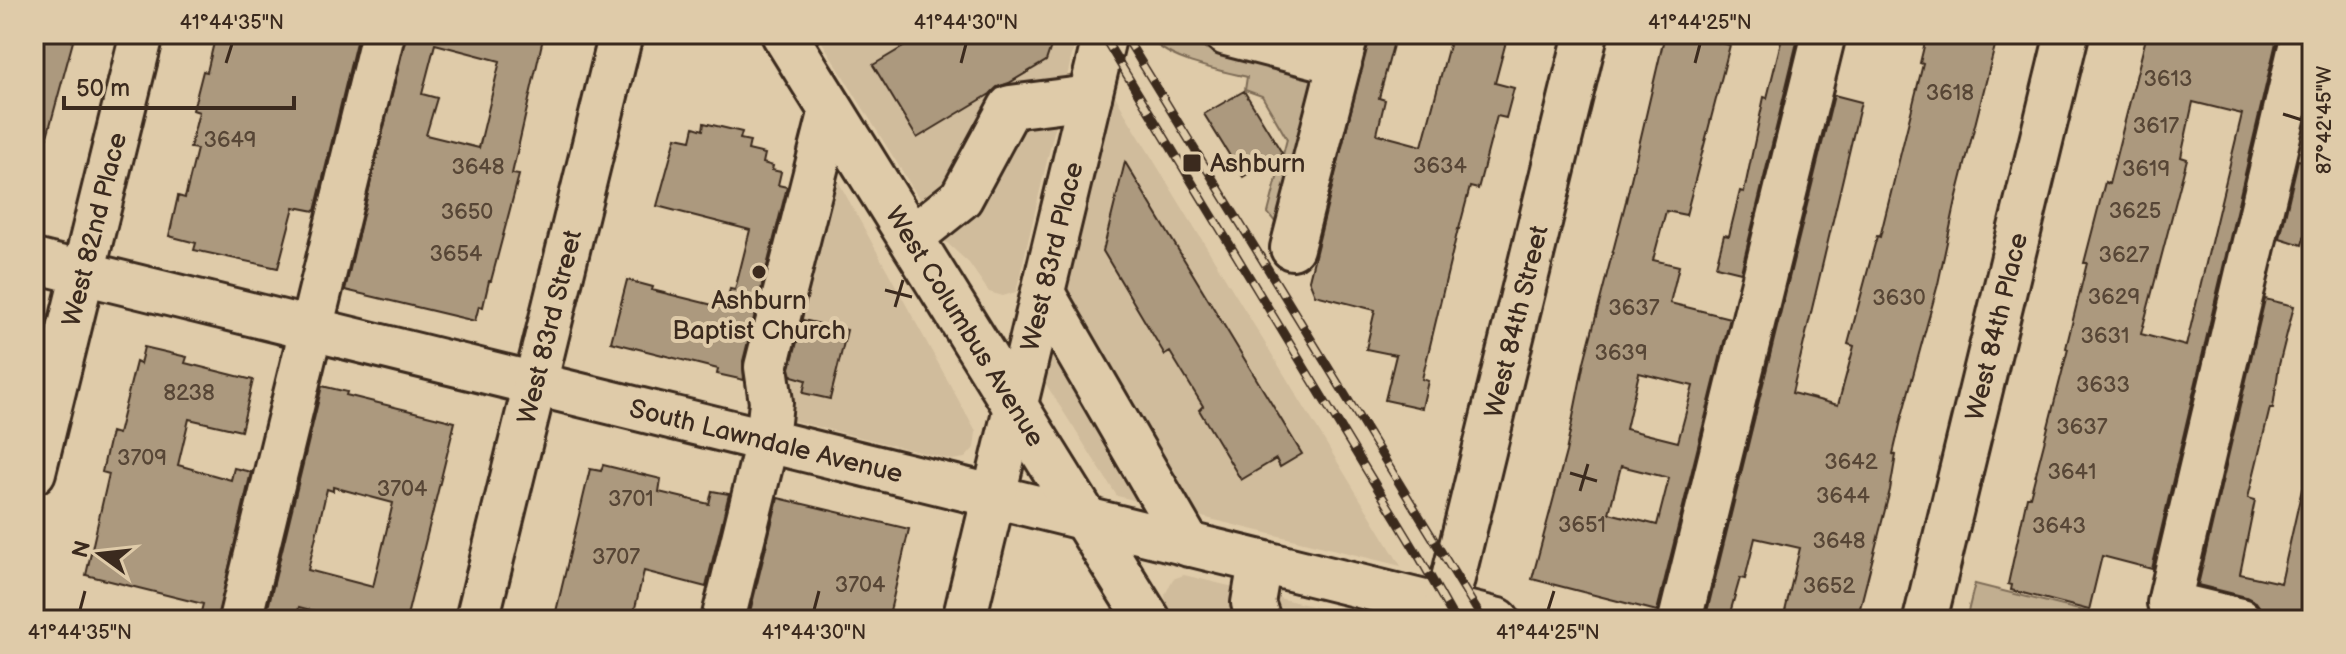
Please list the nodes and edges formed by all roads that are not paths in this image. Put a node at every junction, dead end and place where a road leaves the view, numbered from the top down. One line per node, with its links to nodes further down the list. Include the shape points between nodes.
1 (142, 34): 17 (street, West 82nd Place)
2 (383, 34): 19 (street)
3 (621, 34): 20 (street, West 83rd Street)
4 (784, 34): 13 (main road, West Columbus Avenue)
5 (1105, 34): 12 (street, West 83rd Place)
6 (1226, 34): 11 (street)
7 (1586, 34): 28 (street, West 84th Street)
8 (1824, 34): 36 (street)
9 (2067, 34): 37 (street, West 84th Place)
10 (2303, 34): 38 (street, via 2169,603)
11 (1344, 48): 15 (street)
12 (1090, 97): 14 (street, via 1010,107 961,198); 18 (street, West 83rd Place)
13 (831, 110): 14 (main road, West Columbus Avenue); 22 (street, via 766,367 771,402)
14 (911, 238): 21 (main road, West Columbus Avenue)
15 (1292, 248)
16 (34, 261): 17 (street, South Lawndale Avenue)
17 (82, 273): 19 (street, South Lawndale Avenue); 23 (street, West 82nd Place)
18 (1043, 293): 21 (street, West 83rd Place); 26 (street)
19 (311, 329): 20 (street, South Lawndale Avenue); 29 (street)
20 (535, 383): 22 (street, South Lawndale Avenue); 30 (street, West 83rd Street)
21 (1016, 406): 24 (street, West 83rd Place); 25 (main road, West Columbus Avenue)
22 (767, 441): 24 (street, South Lawndale Avenue); 31 (street)
23 (34, 472)
24 (994, 497): 25 (street, South Lawndale Avenue); 32 (street, West 83rd Place)
25 (1087, 520): 26 (street, South Lawndale Avenue); 33 (main road, West Columbus Avenue)
26 (1189, 545): 27 (street, South Lawndale Avenue)
27 (1260, 562): 28 (street, South Lawndale Avenue); 34 (street, via 1253,603)
28 (1446, 607): 35 (street, South Lawndale Avenue)
29 (240, 620)
30 (477, 620)
31 (723, 620)
32 (964, 620)
33 (1148, 620)
34 (1259, 620)
35 (1498, 620)
36 (1680, 620)
37 (1925, 620)
38 (2240, 620)

